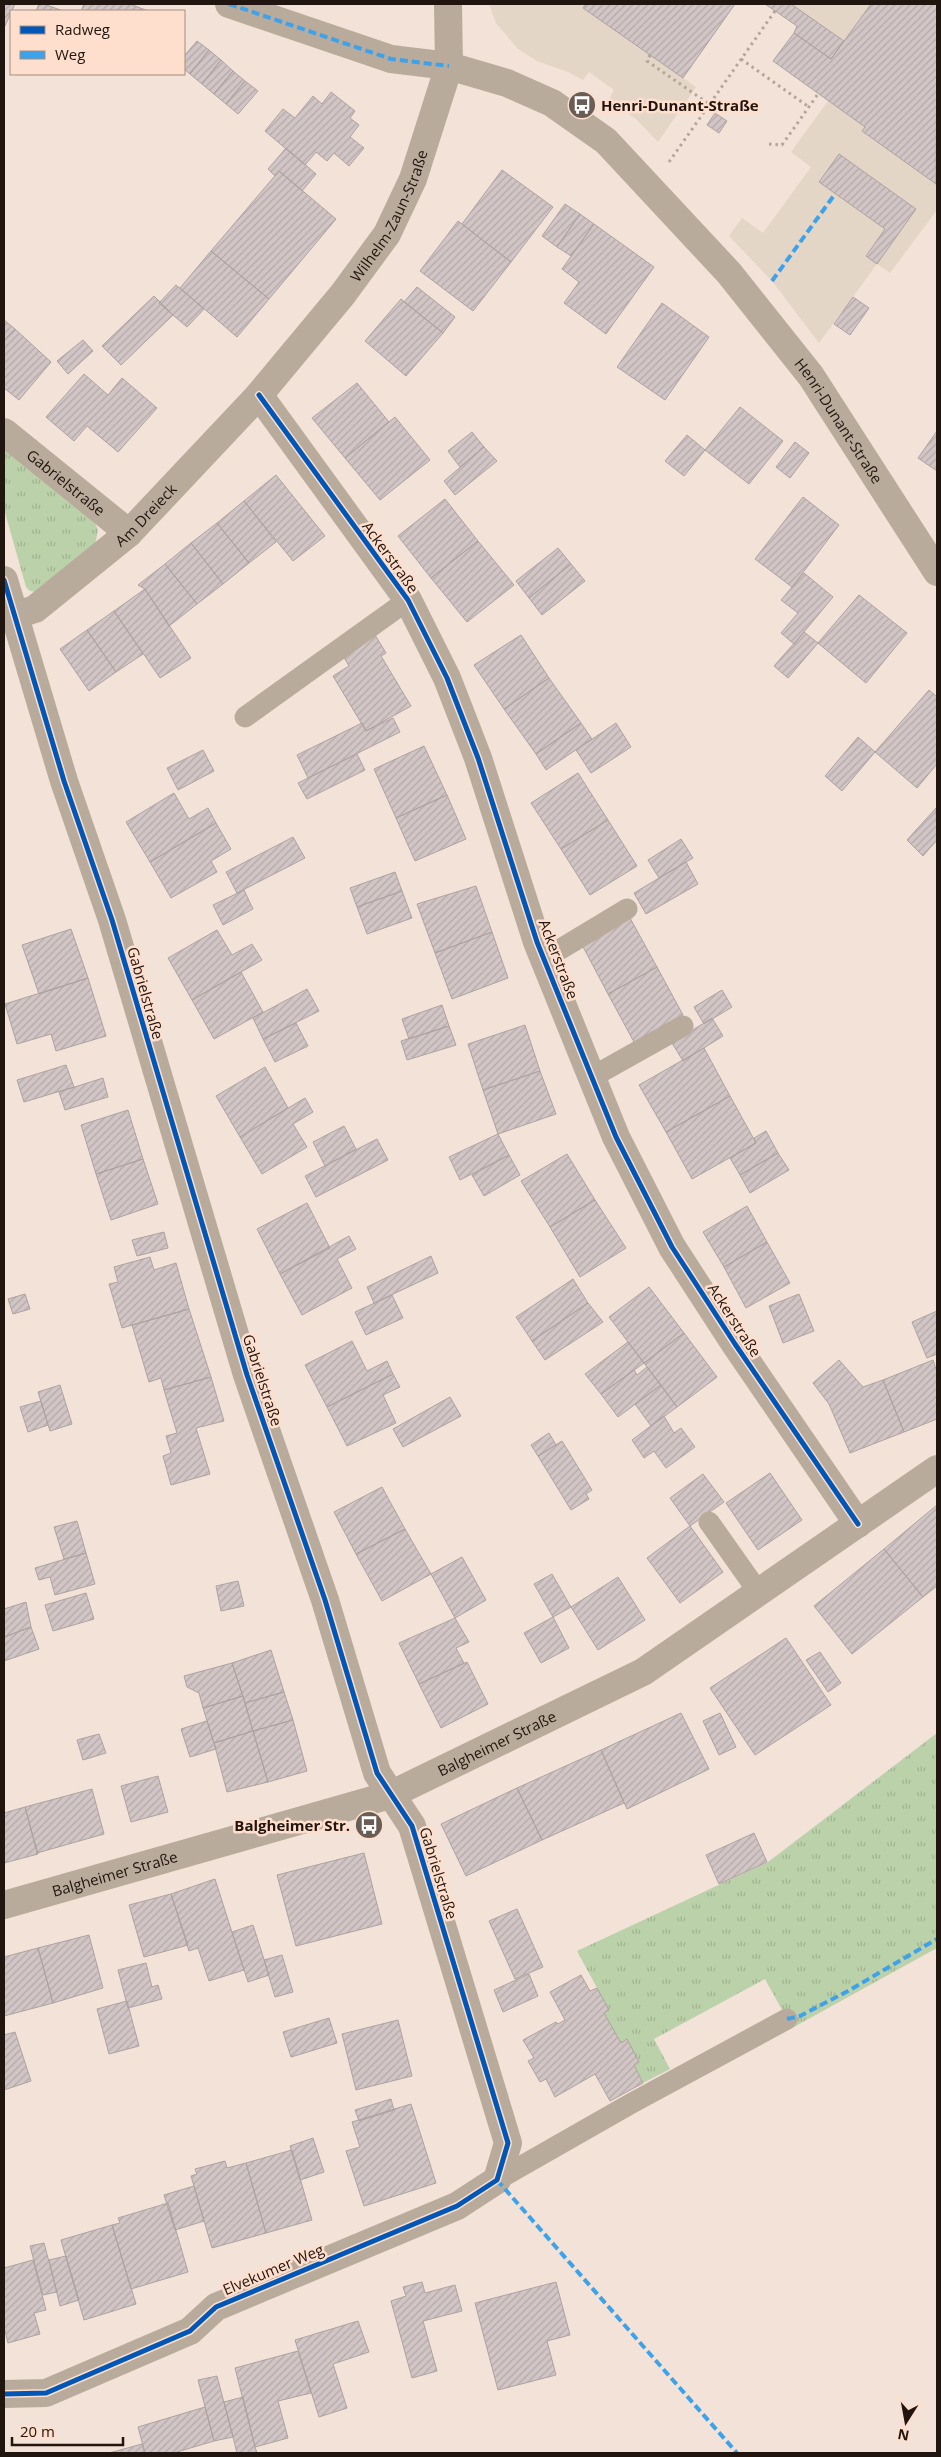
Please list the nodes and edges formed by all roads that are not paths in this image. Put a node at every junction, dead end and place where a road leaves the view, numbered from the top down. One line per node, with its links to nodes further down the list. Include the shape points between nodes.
1 (229, 4): 3 (street, Henri-Dunant-Straße, via 391,59)
2 (448, 4): 3 (street, Wilhelm-Zaun-Straße)
3 (449, 66): 4 (street, Wilhelm-Zaun-Straße, via 413,180 387,234 343,294); 7 (street, Henri-Dunant-Straße, via 507,83 552,103 606,141 729,273 811,376)
4 (259, 395): 6 (street, Am Dreieck); 9 (street, Ackerstraße)
5 (4, 432): 6 (street, Gabrielstraße)
6 (129, 532): 10 (street, Am Dreieck, via 35,609)
7 (937, 572)
8 (4, 580): 10 (street, Gabrielstraße)
9 (408, 600): 11 (lane); 13 (street, Ackerstraße, via 447,678 478,758)
10 (9, 618): 20 (street, Gabrielstraße, via 112,920 247,1375 325,1600 377,1772)
11 (245, 717)
12 (627, 909): 13 (lane)
13 (544, 959): 15 (street, Ackerstraße)
14 (683, 1026): 15 (lane)
15 (592, 1077): 18 (street, Ackerstraße, via 616,1137 672,1247)
16 (937, 1468): 18 (street, Balgheimer Straße)
17 (710, 1522): 19 (lane)
18 (858, 1524): 19 (street, Balgheimer Straße)
19 (759, 1593): 20 (street, Balgheimer Straße, via 643,1672)
20 (390, 1794): 21 (street, Balgheimer Straße); 23 (street, Gabrielstraße, via 412,1826 508,2143)
21 (4, 1905)
22 (787, 2019): 23 (lane)
23 (497, 2180): 24 (street, Elvekumer Weg, via 457,2206 216,2307 190,2331 46,2393)
24 (4, 2394)

